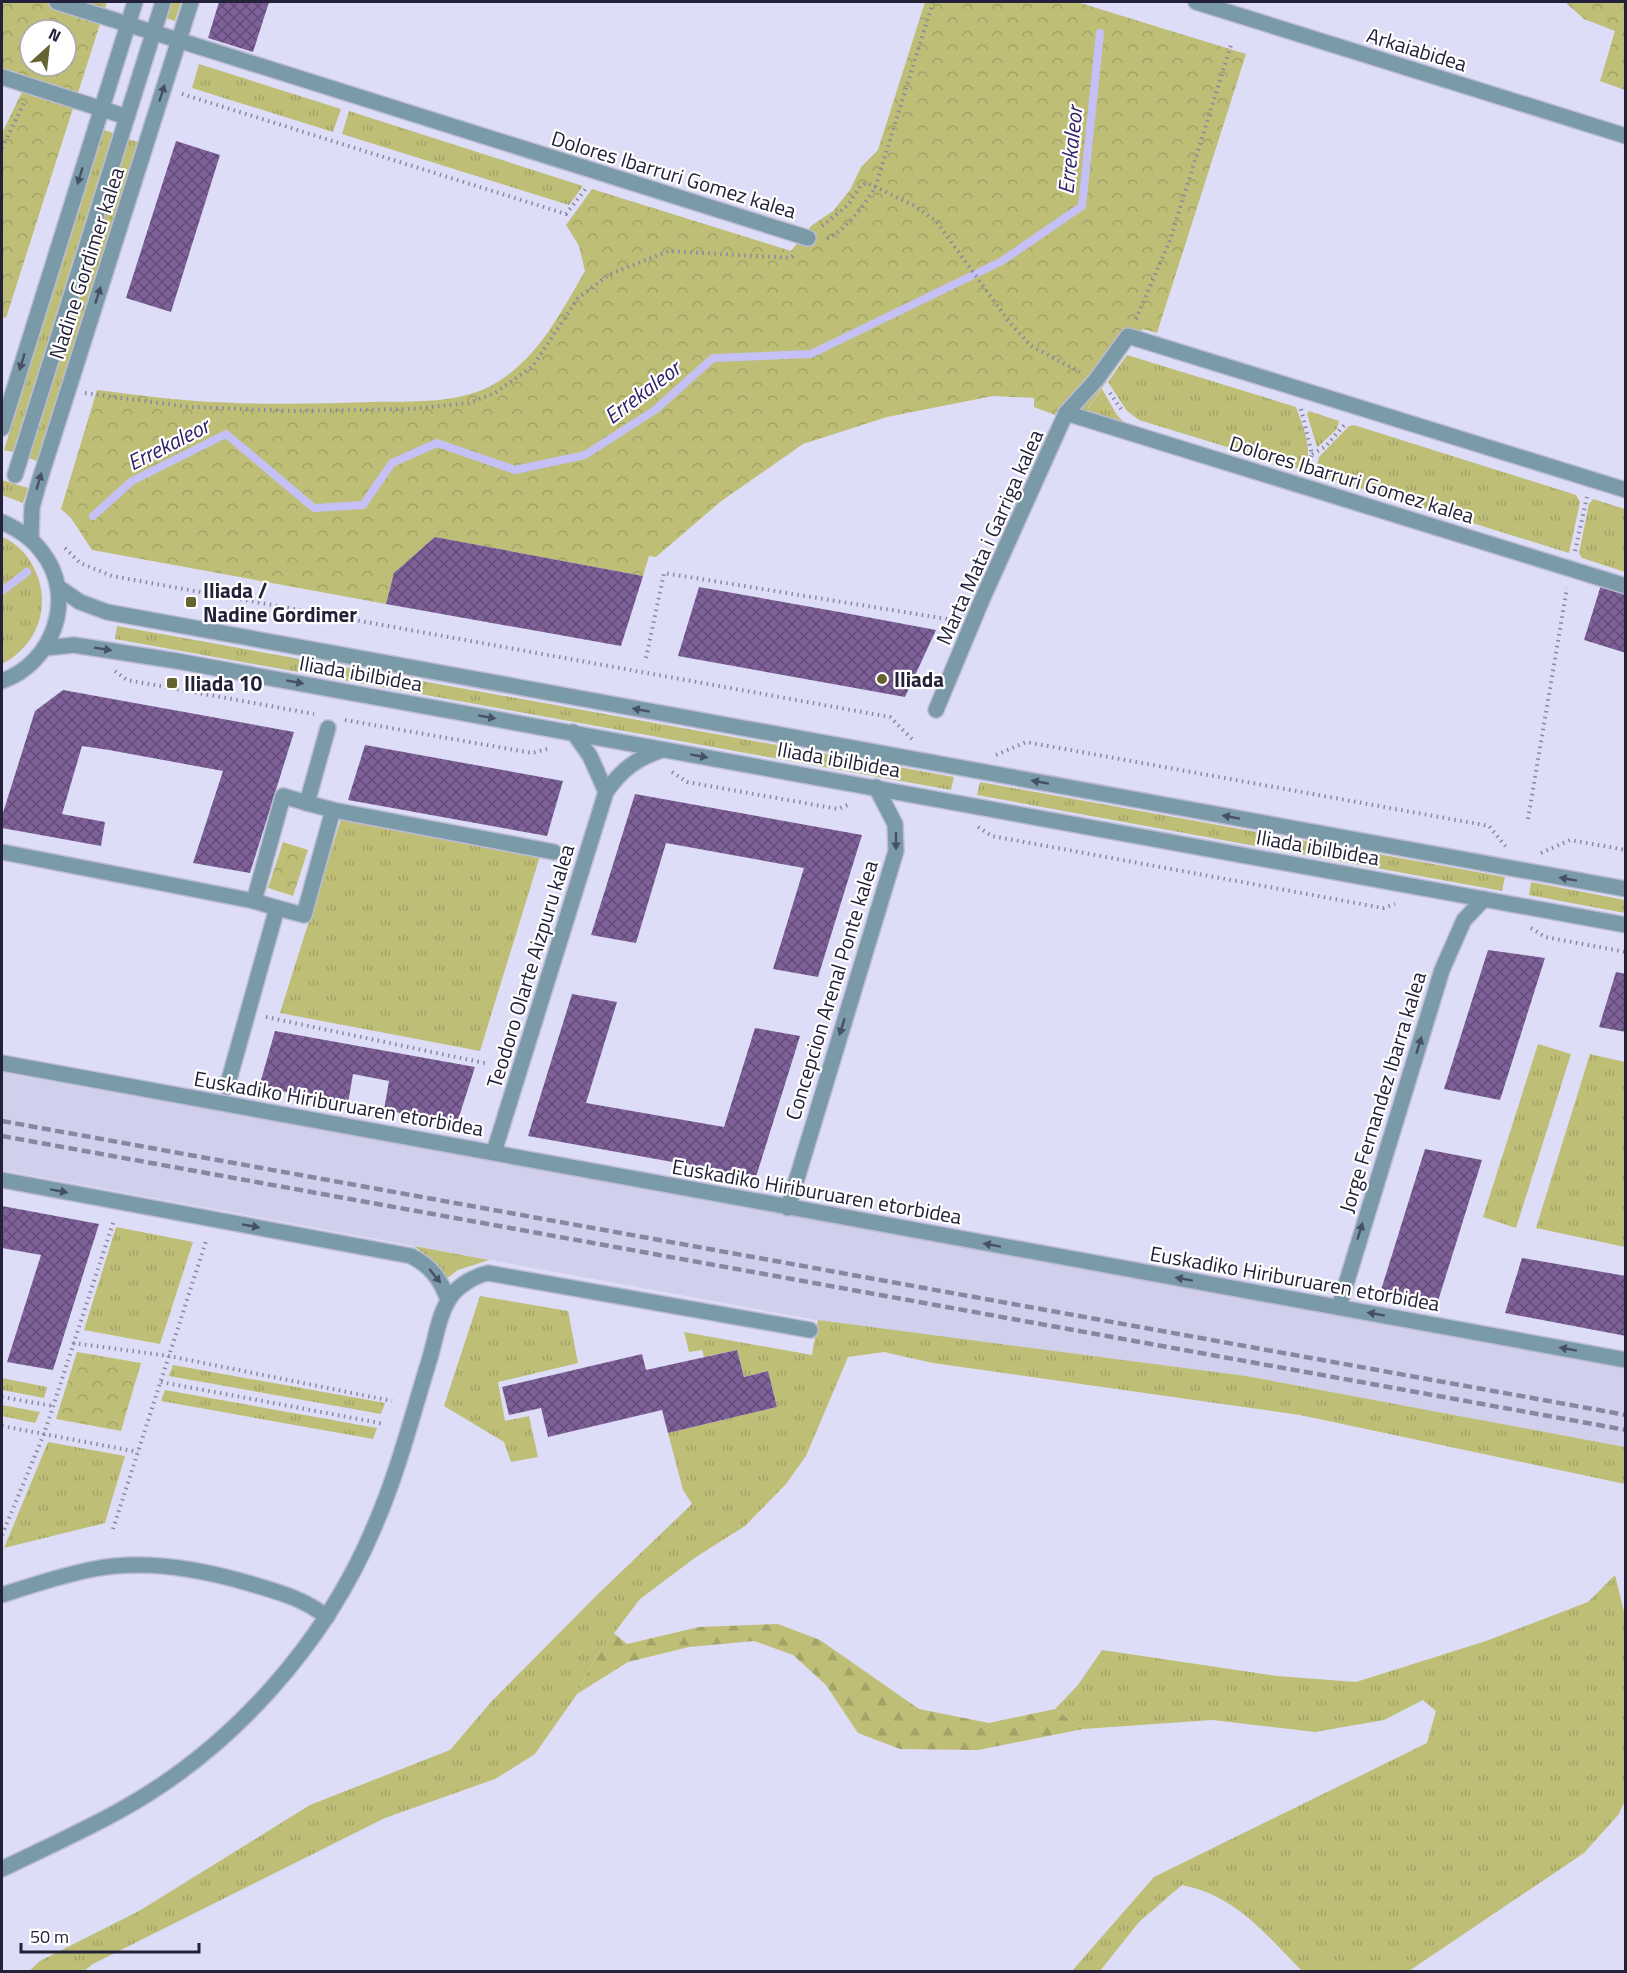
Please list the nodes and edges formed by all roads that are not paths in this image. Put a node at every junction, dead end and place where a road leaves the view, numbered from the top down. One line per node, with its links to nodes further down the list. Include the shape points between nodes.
1 (57, 2): 6 (street, Dolores Ibarruri Gomez kalea)
2 (135, 2): 6 (street, Nadine Gordimer kalea)
3 (163, 2): 7 (street, Nadine Gordimer kalea)
4 (191, 2): 8 (street, Nadine Gordimer kalea)
5 (1196, 2): 12 (street, Arkaiabidea)
6 (128, 25): 7 (street, Dolores Ibarruri Gomez kalea); 10 (street, Nadine Gordimer kalea)
7 (154, 32): 8 (street, Dolores Ibarruri Gomez kalea); 11 (street, Nadine Gordimer kalea)
8 (179, 40): 13 (street, Dolores Ibarruri Gomez kalea); 19 (street, Nadine Gordimer kalea, one-way to 8, via 32,507 39,482)
9 (2, 77): 10 (street)
10 (100, 109): 11 (street); 15 (street, Nadine Gordimer kalea, one-way to 15)
11 (127, 117): 16 (street, Nadine Gordimer kalea)
12 (1626, 136)
13 (813, 241)
14 (1066, 414): 17 (street, Marta Mata i Garriga kalea, via 1128,336); 20 (street, Dolores Ibarruri Gomez kalea); 24 (street, Marta Mata i Garriga kalea)
15 (2, 428)
16 (15, 475)
17 (1626, 490)
18 (2, 522): 19 (street)
19 (31, 539): 21 (street, via 44,553)
20 (1626, 586)
21 (58, 587): 22 (street, via 57,619); 34 (street, Iliada ibilbidea, one-way to 21, via 106,612 80,602)
22 (45, 648): 23 (street); 26 (street, Iliada ibilbidea, one-way to 26, via 100,648)
23 (3, 683)
24 (936, 710)
25 (329, 720): 30 (street)
26 (573, 732): 27 (street, Iliada ibilbidea); 29 (street, via 590,756)
27 (664, 749): 28 (street, Iliada ibilbidea, one-way to 28); 29 (street, Teodoro Olarte Aizpuru kalea, via 633,763)
28 (876, 787): 35 (street, Iliada ibilbidea); 43 (street, Concepcion Arenal Ponte kalea, one-way to 43, via 895,824 896,851)
29 (606, 792): 41 (street, Teodoro Olarte Aizpuru kalea)
30 (307, 802): 31 (street); 36 (street, via 283,796)
31 (333, 810): 33 (street); 37 (street, via 304,915)
32 (2, 852): 36 (street)
33 (554, 852)
34 (1626, 889)
35 (1484, 899): 38 (street, Iliada ibilbidea); 45 (street, Jorge Fernandez Ibarra kalea, one-way to 35, via 1442,970 1464,920)
36 (254, 901): 37 (street)
37 (277, 908): 40 (street)
38 (1626, 925)
39 (2, 1063): 41 (street, Euskadiko Hiriburuaren etorbidea)
40 (227, 1087)
41 (494, 1152): 43 (street, Euskadiko Hiriburuaren etorbidea)
42 (2, 1180): 44 (street, one-way to 44, via 411,1256 434,1272)
43 (788, 1208): 45 (street, Euskadiko Hiriburuaren etorbidea, one-way to 43)
44 (448, 1300): 46 (street, via 477,1276 488,1273); 49 (street, via 375,1525 354,1572)
45 (1339, 1307): 47 (street, Euskadiko Hiriburuaren etorbidea, one-way to 45)
46 (810, 1330)
47 (1626, 1360)
48 (2, 1595): 49 (street, via 96,1569 175,1568 220,1575 294,1596)
49 (327, 1617): 50 (street, via 246,1715 206,1751 121,1810)
50 (2, 1869)

